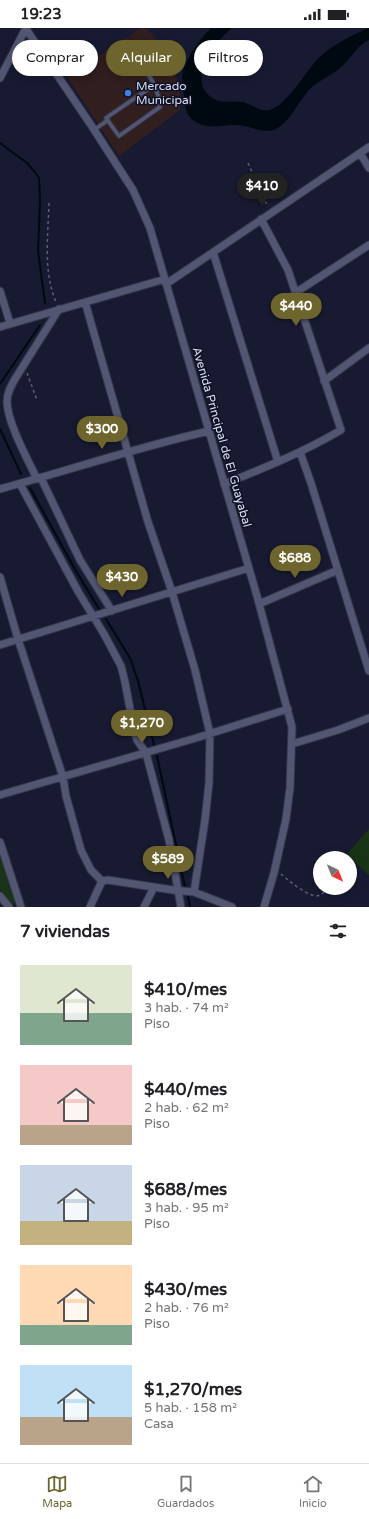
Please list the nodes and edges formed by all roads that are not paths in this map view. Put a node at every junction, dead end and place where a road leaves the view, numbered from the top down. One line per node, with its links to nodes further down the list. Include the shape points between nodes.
1 (26, 28): 3 (street); 6 (street, Avenida Principal de El Guayabal)
2 (148, 76): 4 (lane)
3 (0, 78)
4 (154, 85): 5 (lane, via 106,118); 5 (lane, via 160,107 119,136)
5 (108, 120): 6 (lane)
6 (94, 130): 13 (street, Avenida Principal de El Guayabal, via 139,201 150,228)
7 (369, 147): 8 (street)
8 (360, 153): 9 (street); 10 (street)
9 (369, 168)
10 (261, 219): 12 (street); 15 (street, via 288,270)
11 (369, 245): 15 (street)
12 (213, 252): 13 (street); 25 (street)
13 (165, 282): 16 (street); 22 (street, Avenida Principal de El Guayabal)
14 (0, 291): 18 (street)
15 (295, 293): 21 (street)
16 (85, 302): 17 (street); 23 (street)
17 (59, 309): 18 (street); 26 (street, via 10,388 7,401 14,429)
18 (10, 323): 19 (street)
19 (0, 327)
20 (369, 348): 21 (street)
21 (324, 381): 24 (street, via 341,430)
22 (209, 431): 23 (street); 28 (street, Avenida Principal de El Guayabal)
23 (128, 452): 26 (street); 33 (street)
24 (300, 452): 25 (street); 31 (street)
25 (278, 462): 28 (street)
26 (39, 479): 27 (street); 35 (street, via 80,560)
27 (20, 484): 29 (street); 36 (street)
28 (224, 484): 30 (street, Avenida Principal de El Guayabal)
29 (0, 489)
30 (249, 568): 33 (street); 34 (street, Avenida Principal de El Guayabal)
31 (338, 570): 34 (street); 39 (street)
32 (0, 577): 37 (street)
33 (172, 592): 35 (street); 42 (street, via 195,670)
34 (259, 604): 40 (street, Avenida Principal de El Guayabal)
35 (112, 611): 36 (street)
36 (93, 617): 37 (street); 44 (street, via 121,666 134,730)
37 (18, 639): 38 (street); 45 (street)
38 (0, 645)
39 (369, 671)
40 (288, 709): 42 (street); 43 (street, Avenida Principal de El Guayabal)
41 (369, 718): 43 (street)
42 (210, 734): 44 (street); 51 (street, via 209,783)
43 (292, 744): 59 (street, Avenida Principal de El Guayabal, via 288,807 275,870)
44 (146, 753): 45 (street); 50 (street, via 169,840)
45 (63, 777): 46 (street); 48 (street, via 81,850 91,870)
46 (0, 795)
47 (0, 842): 54 (street)
48 (102, 881): 49 (street); 55 (street)
49 (154, 887): 50 (street); 56 (street)
50 (178, 890): 51 (street); 57 (street)
51 (194, 892): 58 (street)
52 (0, 896): 53 (street)
53 (9, 907)
54 (21, 907)
55 (90, 907)
56 (144, 907)
57 (181, 907)
58 (232, 907)
59 (264, 907)

